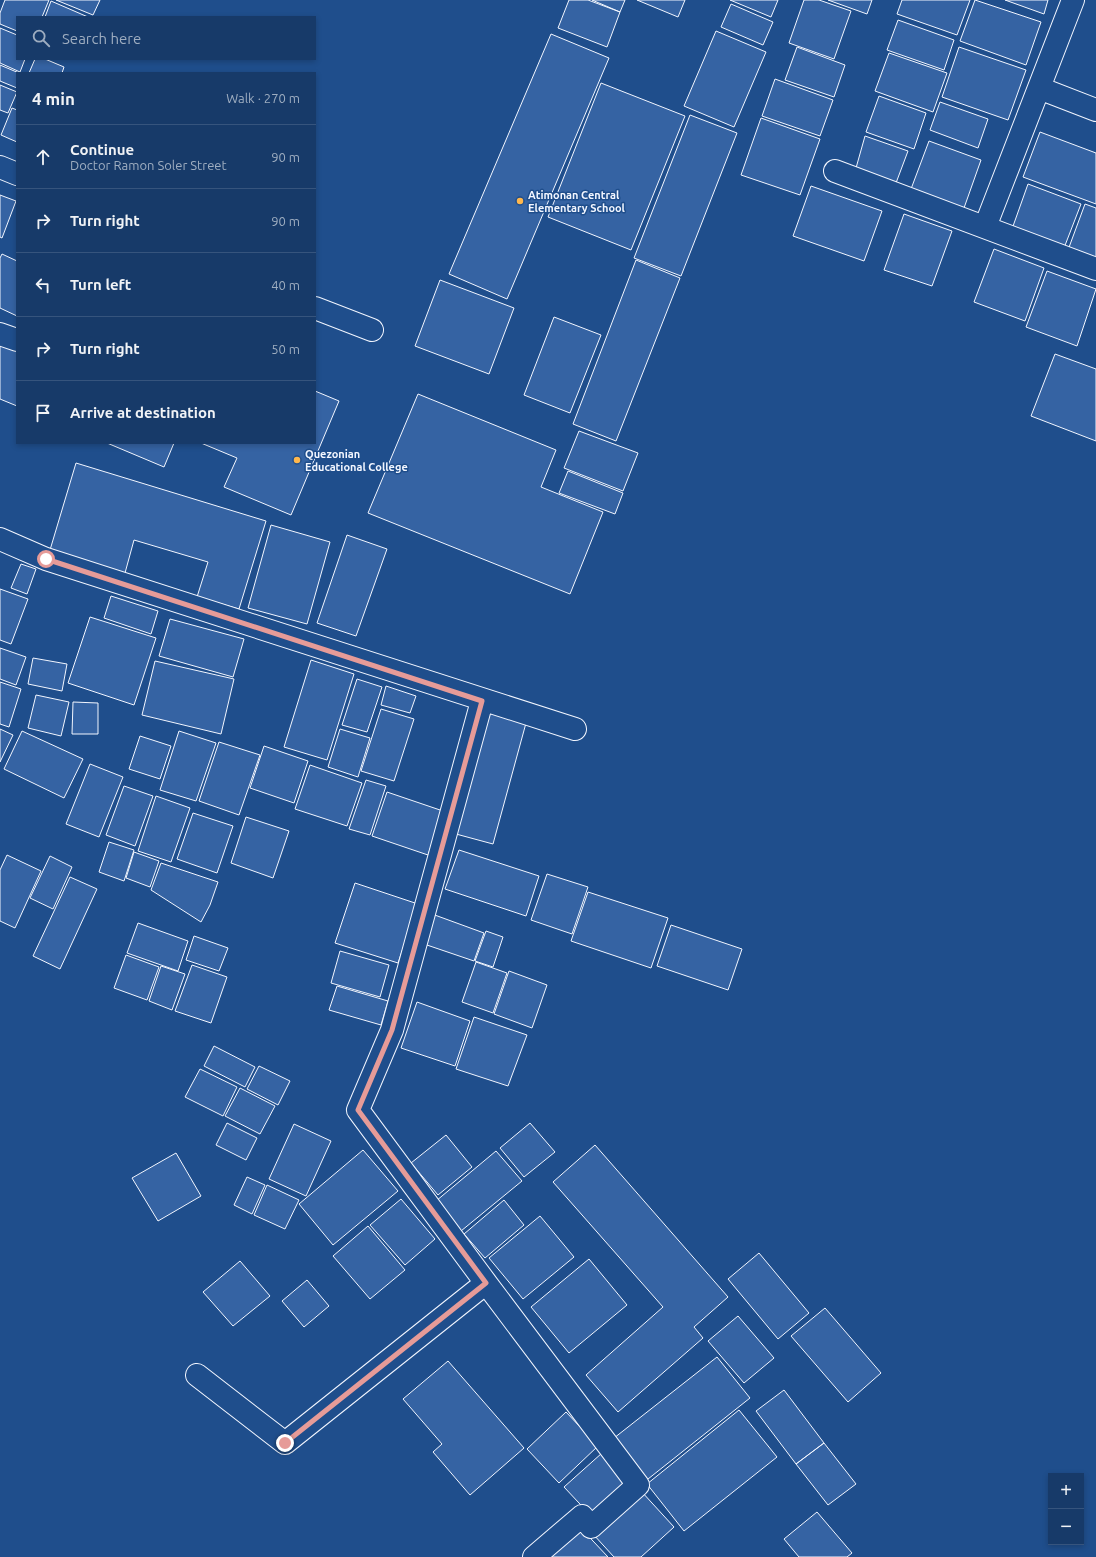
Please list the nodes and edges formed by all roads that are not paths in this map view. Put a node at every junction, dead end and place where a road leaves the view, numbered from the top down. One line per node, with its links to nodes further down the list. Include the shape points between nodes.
1 (1073, 0): 2 (street)
2 (1039, 88): 3 (street); 7 (street)
3 (1096, 110)
4 (0, 167): 6 (street)
5 (834, 171): 7 (street)
6 (16, 174)
7 (985, 227): 8 (street)
8 (1096, 269)
9 (316, 308): 10 (street)
10 (372, 330)
11 (0, 334): 12 (street)
12 (16, 340)
13 (0, 539): 14 (street, via 46,559)
14 (482, 701): 15 (street); 16 (street, via 392,1030 358,1110)
15 (575, 730)
16 (486, 1283): 17 (street, via 285,1443); 18 (street, via 638,1485 592,1527 582,1516)
17 (197, 1375)
18 (534, 1557)

